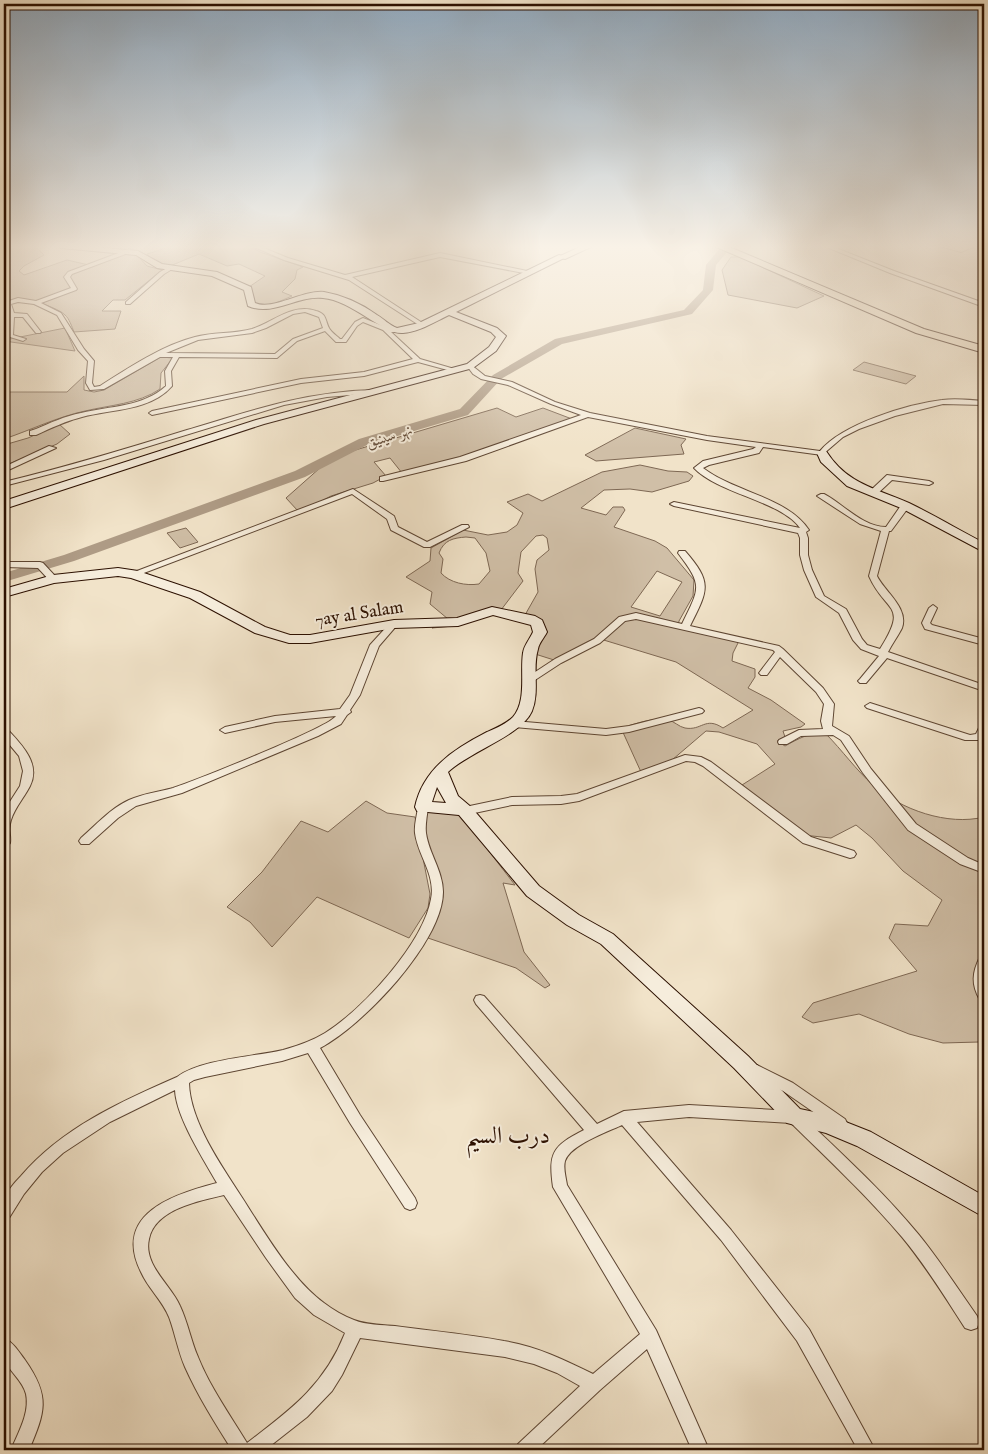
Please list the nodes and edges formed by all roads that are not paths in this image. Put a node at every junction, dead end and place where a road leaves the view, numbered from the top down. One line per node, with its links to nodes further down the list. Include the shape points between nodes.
1 (60, 314): 20 (street, via 80,350 91,361 89,383 92,389 100,390)
2 (286, 314): 20 (street, via 257,329 194,339)
3 (318, 314): 12 (street, via 324,320)
4 (369, 314): 13 (street, via 387,328)
5 (404, 314): 11 (street)
6 (445, 314): 11 (street)
7 (454, 314): 22 (street, via 501,336 492,349)
8 (881, 314): 18 (highway, via 920,331)
9 (892, 314): 17 (highway)
10 (11, 315): 15 (street, via 25,314); 16 (street, via 10,336)
11 (422, 325): 13 (street)
12 (326, 329): 14 (street, via 341,341 361,321 371,322); 19 (street, via 295,340 277,356)
13 (397, 330): 14 (street)
14 (386, 331): 21 (street)
15 (38, 332)
16 (23, 339)
17 (984, 346)
18 (984, 350)
19 (177, 355): 20 (street); 28 (street, via 168,371 168,386 157,396 57,422)
20 (160, 356)
21 (418, 360): 23 (street); 26 (street, via 364,374 282,385)
22 (470, 366): 23 (street); 27 (street, via 478,376 487,380 510,383)
23 (455, 370): 24 (street)
24 (372, 392): 35 (street, via 324,394 285,401 70,469); 39 (street, via 226,433)
25 (984, 403): 31 (street, via 945,402 912,410 849,431 833,440)
26 (152, 413)
27 (588, 415): 29 (street); 33 (street, via 463,459)
28 (32, 433)
29 (760, 446): 31 (street); 43 (street, via 756,452 706,462 698,468 788,515 804,526 805,530)
30 (52, 448): 32 (street)
31 (822, 453): 36 (street, via 845,480)
32 (4, 470)
33 (383, 479)
34 (929, 483): 36 (street, via 890,477)
35 (4, 484)
36 (873, 493): 40 (street)
37 (821, 496): 42 (street, via 859,520)
38 (674, 504): 43 (street)
39 (4, 505)
40 (905, 506): 42 (street); 44 (street)
41 (465, 527): 47 (street, via 427,545 394,528 391,518 353,491)
42 (885, 530): 55 (street, via 873,576 880,592 898,613 899,620)
43 (800, 531): 55 (street, via 804,538 808,570 820,597 843,611 860,644)
44 (984, 548)
45 (682, 553): 52 (street, via 701,579 702,594)
46 (4, 565): 48 (street, via 40,565)
47 (134, 574): 48 (street, 7ay al Salam, via 107,572); 51 (street, 7ay al Salam, via 196,595 260,630 289,639 310,639)
48 (51, 576): 49 (street, 7ay al Salam)
49 (4, 593)
50 (933, 608): 53 (street, via 926,623 928,627)
51 (394, 624): 57 (street, 7ay al Salam, via 458,622 492,611 530,619 540,632 530,653); 62 (street, via 375,645)
52 (685, 626): 54 (street, via 757,642); 57 (street, via 628,617 616,623 597,641)
53 (984, 642)
54 (780, 651): 56 (street); 67 (street, via 820,690 829,704 827,727)
55 (884, 655): 58 (street); 59 (street)
56 (764, 674)
57 (530, 680): 63 (street, 7ay al Salam, via 523,713)
58 (863, 681)
59 (984, 688)
60 (870, 706): 64 (street, via 969,738 980,737)
61 (699, 711): 63 (street, via 636,728 606,732)
62 (346, 712): 65 (street, via 275,719); 72 (street, via 337,722 314,734 178,790 132,803)
63 (514, 724): 69 (street, via 467,750)
64 (984, 728)
65 (224, 730)
66 (4, 732): 73 (street, via 20,748 28,775 26,785 4,824)
67 (838, 732): 68 (street, via 799,733); 75 (street, via 912,827 964,861)
68 (783, 742)
69 (440, 771): 70 (street, via 428,790); 71 (street, via 444,786)
70 (423, 807): 71 (street); 79 (street, via 421,832 438,890 429,923 408,959 366,1006 331,1036)
71 (462, 810): 74 (street, via 512,801 579,797 677,760 692,758 707,764 807,840); 80 (street, via 533,891 573,920 607,939)
72 (85, 841)
73 (4, 843)
74 (850, 854)
75 (984, 868)
76 (984, 960): 77 (street, via 978,987)
77 (984, 996)
78 (480, 1000): 84 (street)
79 (312, 1046): 81 (street, via 197,1073); 87 (street)
80 (741, 1062): 83 (street); 85 (street, via 788,1087)
81 (182, 1081): 86 (street, via 180,1093 188,1115); 89 (street, via 83,1130 51,1154 26,1179)
82 (624, 1116): 83 (street, via 688,1111); 84 (street); 100 (street, via 726,1234 803,1334)
83 (794, 1117): 85 (street, via 828,1124); 90 (street, via 856,1176 908,1233)
84 (594, 1131): 92 (street, via 570,1144 561,1154 557,1164 560,1187)
85 (864, 1139): 88 (street)
86 (228, 1187): 91 (street, via 259,1237 302,1294 338,1322); 96 (street, via 182,1200 162,1210 144,1230 140,1248 148,1269 174,1312 199,1377)
87 (410, 1203)
88 (984, 1207)
89 (4, 1213)
90 (971, 1322)
91 (355, 1328): 94 (street, via 505,1349 562,1367); 97 (street, via 337,1371 325,1388)
92 (650, 1336): 94 (street); 99 (street)
93 (4, 1346): 95 (street, via 34,1390 34,1416)
94 (594, 1384): 98 (street)
95 (20, 1450)
96 (241, 1450)
97 (252, 1450)
98 (524, 1450)
99 (701, 1450)
100 (867, 1450)

